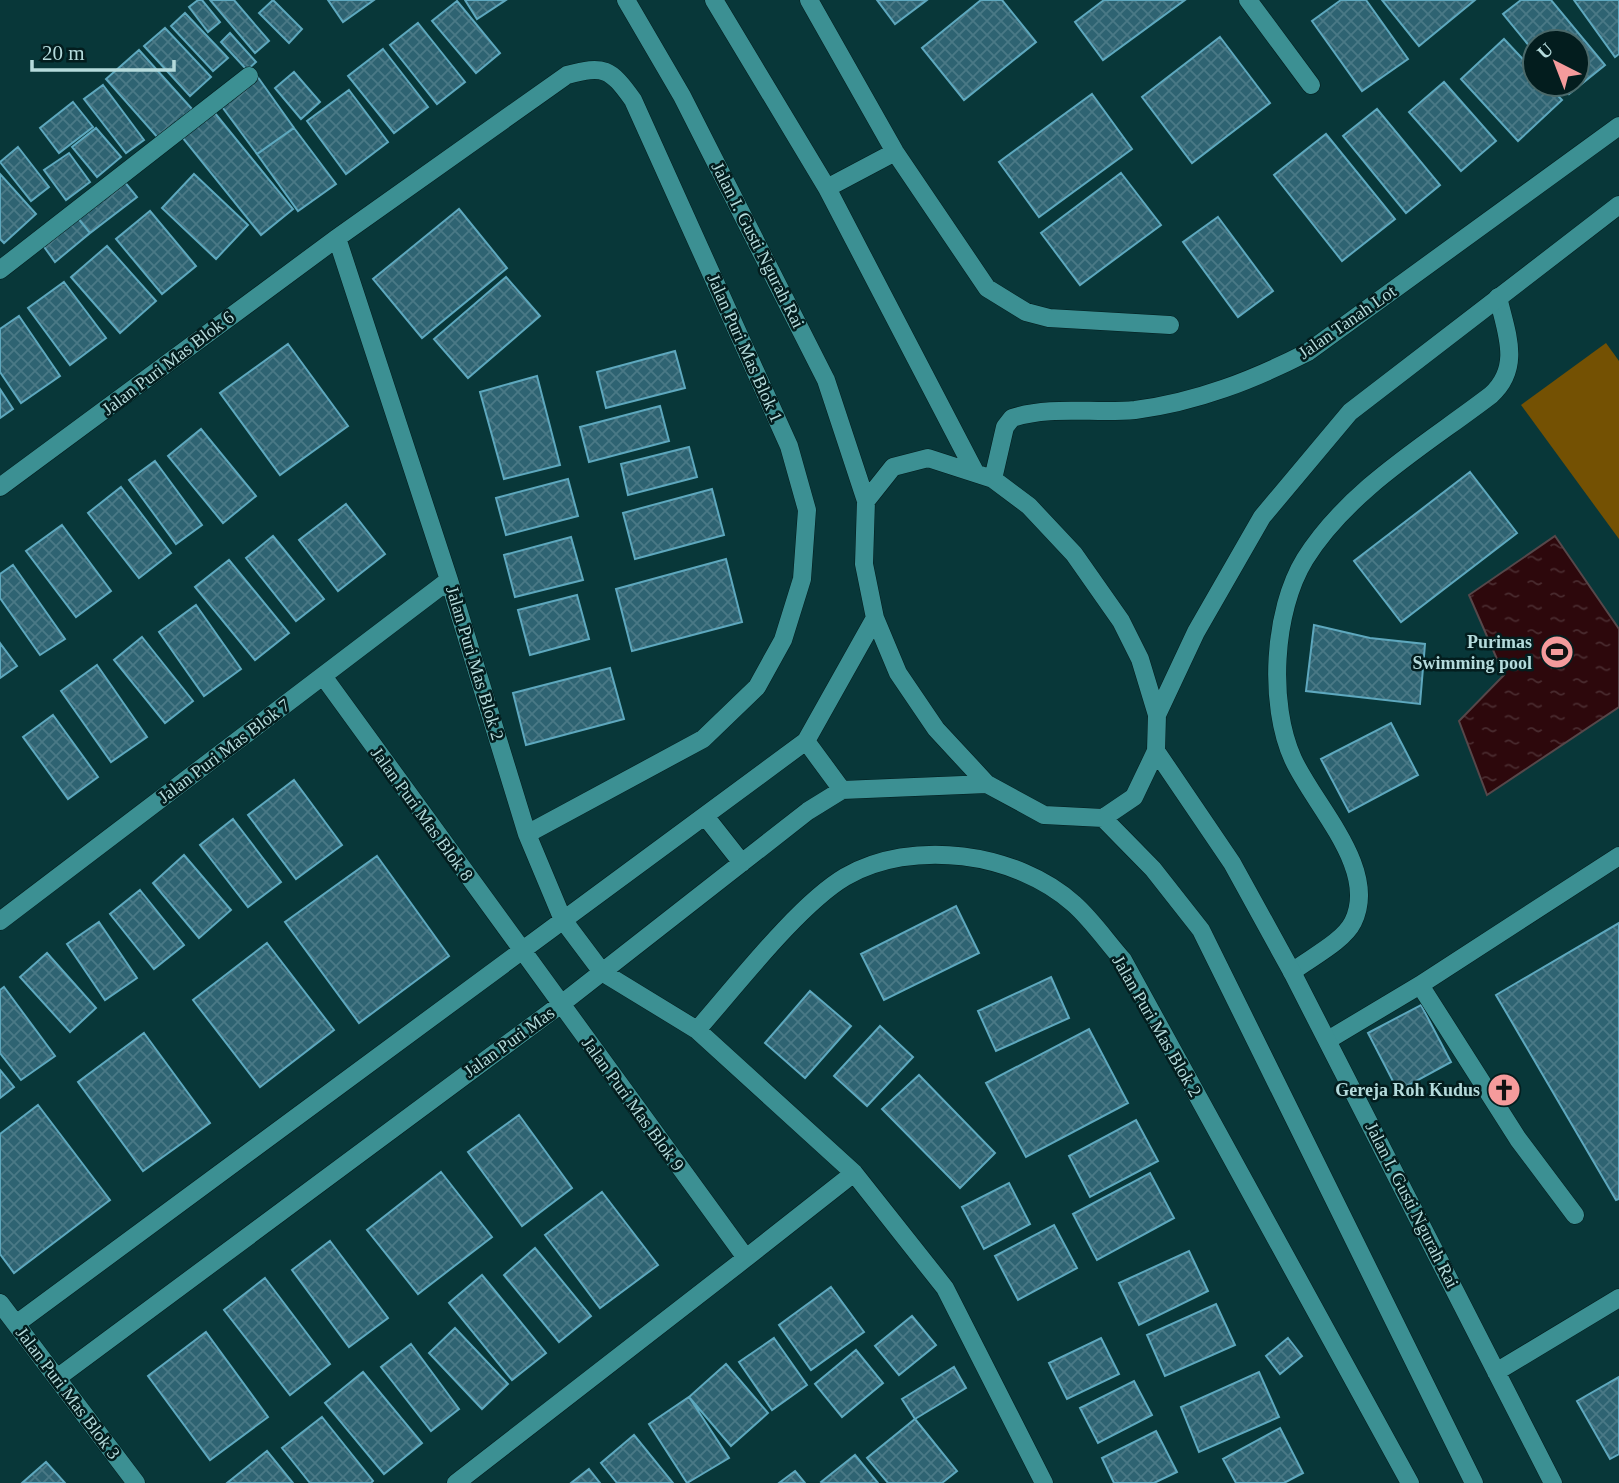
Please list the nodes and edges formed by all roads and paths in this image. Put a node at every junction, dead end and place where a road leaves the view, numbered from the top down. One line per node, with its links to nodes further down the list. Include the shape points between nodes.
1 (626, 0): 18 (street, Jalan I. Gusti Ngurah Rai, via 682,96 826,380)
2 (714, 0): 9 (street)
3 (809, 0): 8 (street)
4 (1255, 3): 6 (street)
5 (249, 76): 12 (street)
6 (1311, 85)
7 (1619, 126): 16 (street, Jalan Tanah Lot, via 1308,352 1258,378 1208,395 1137,410 1012,418 1005,427)
8 (895, 152): 9 (street); 14 (street, via 979,280 1009,303 1049,318)
9 (827, 188): 15 (street)
10 (1617, 209): 13 (street)
11 (337, 238): 17 (street, Jalan Puri Mas Blok 6); 19 (street, Jalan Puri Mas Blok 2); 29 (street, Jalan Puri Mas Blok 1, via 566,75 596,67 616,76 633,100 789,446 807,510 802,579 783,640 757,687 703,739)
12 (0, 270)
13 (1498, 297): 22 (street, via 1350,412 1262,517 1196,632); 36 (street, via 1511,352 1505,380 1358,496 1325,530 1289,594 1278,635 1277,675 1285,732 1302,776 1355,866 1360,890 1349,930)
14 (1170, 325)
15 (975, 472): 16 (street); 18 (street, via 928,458 894,467)
16 (993, 479): 22 (street, via 1029,506 1074,555 1121,621 1140,659)
17 (0, 487)
18 (866, 501): 20 (street, via 864,564)
19 (449, 580): 21 (street, Jalan Puri Mas Blok 7); 29 (street, Jalan Puri Mas Blok 2)
20 (875, 618): 23 (street); 25 (street, via 906,684 936,729)
21 (323, 676): 33 (street, Jalan Puri Mas Blok 7); 34 (street, Jalan Puri Mas Blok 8)
22 (1157, 715): 24 (street)
23 (806, 741): 26 (street); 27 (street)
24 (1156, 751): 28 (street, via 1134,797); 36 (street, Jalan I. Gusti Ngurah Rai, via 1233,863)
25 (987, 783): 26 (street, Jalan Puri Mas); 28 (street, via 1044,815)
26 (842, 790): 31 (street, Jalan Puri Mas)
27 (705, 816): 31 (street); 32 (street)
28 (1103, 818): 53 (street, via 1153,869 1201,930)
29 (527, 834): 32 (street, Jalan Puri Mas Blok 2)
30 (1619, 856): 37 (street)
31 (742, 863): 35 (street, Jalan Puri Mas)
32 (563, 920): 34 (street); 35 (street, Jalan Puri Mas Blok 2)
33 (0, 921)
34 (521, 951): 38 (street, Jalan Puri Mas Blok 9); 46 (street)
35 (602, 972): 38 (street, Jalan Puri Mas); 39 (street, Jalan Puri Mas Blok 2)
36 (1292, 972): 40 (street, Jalan I. Gusti Ngurah Rai)
37 (1420, 985): 40 (street); 42 (street, via 1518,1139)
38 (560, 1004): 43 (street, Jalan Puri Mas Blok 9); 48 (street, Jalan Puri Mas)
39 (697, 1030): 41 (street, Jalan Puri Mas Blok 2); 52 (street, Jalan Puri Mas Blok 2, via 801,914 844,877 897,855 986,858 1032,876 1074,903 1123,960)
40 (1328, 1040): 47 (street, Jalan I. Gusti Ngurah Rai)
41 (854, 1173): 43 (street); 51 (street, Jalan Puri Mas Blok 2, via 945,1287)
42 (1575, 1215)
43 (746, 1258): 50 (street)
44 (1619, 1298): 47 (street)
45 (0, 1303): 46 (street, Jalan Puri Mas Blok 3)
46 (16, 1324): 48 (street, Jalan Puri Mas Blok 3)
47 (1496, 1372): 54 (street, Jalan I. Gusti Ngurah Rai)
48 (57, 1378): 49 (street, Jalan Puri Mas Blok 3)
49 (136, 1483)
50 (456, 1483)
51 (1044, 1483)
52 (1410, 1483)
53 (1474, 1483)
54 (1553, 1483)

